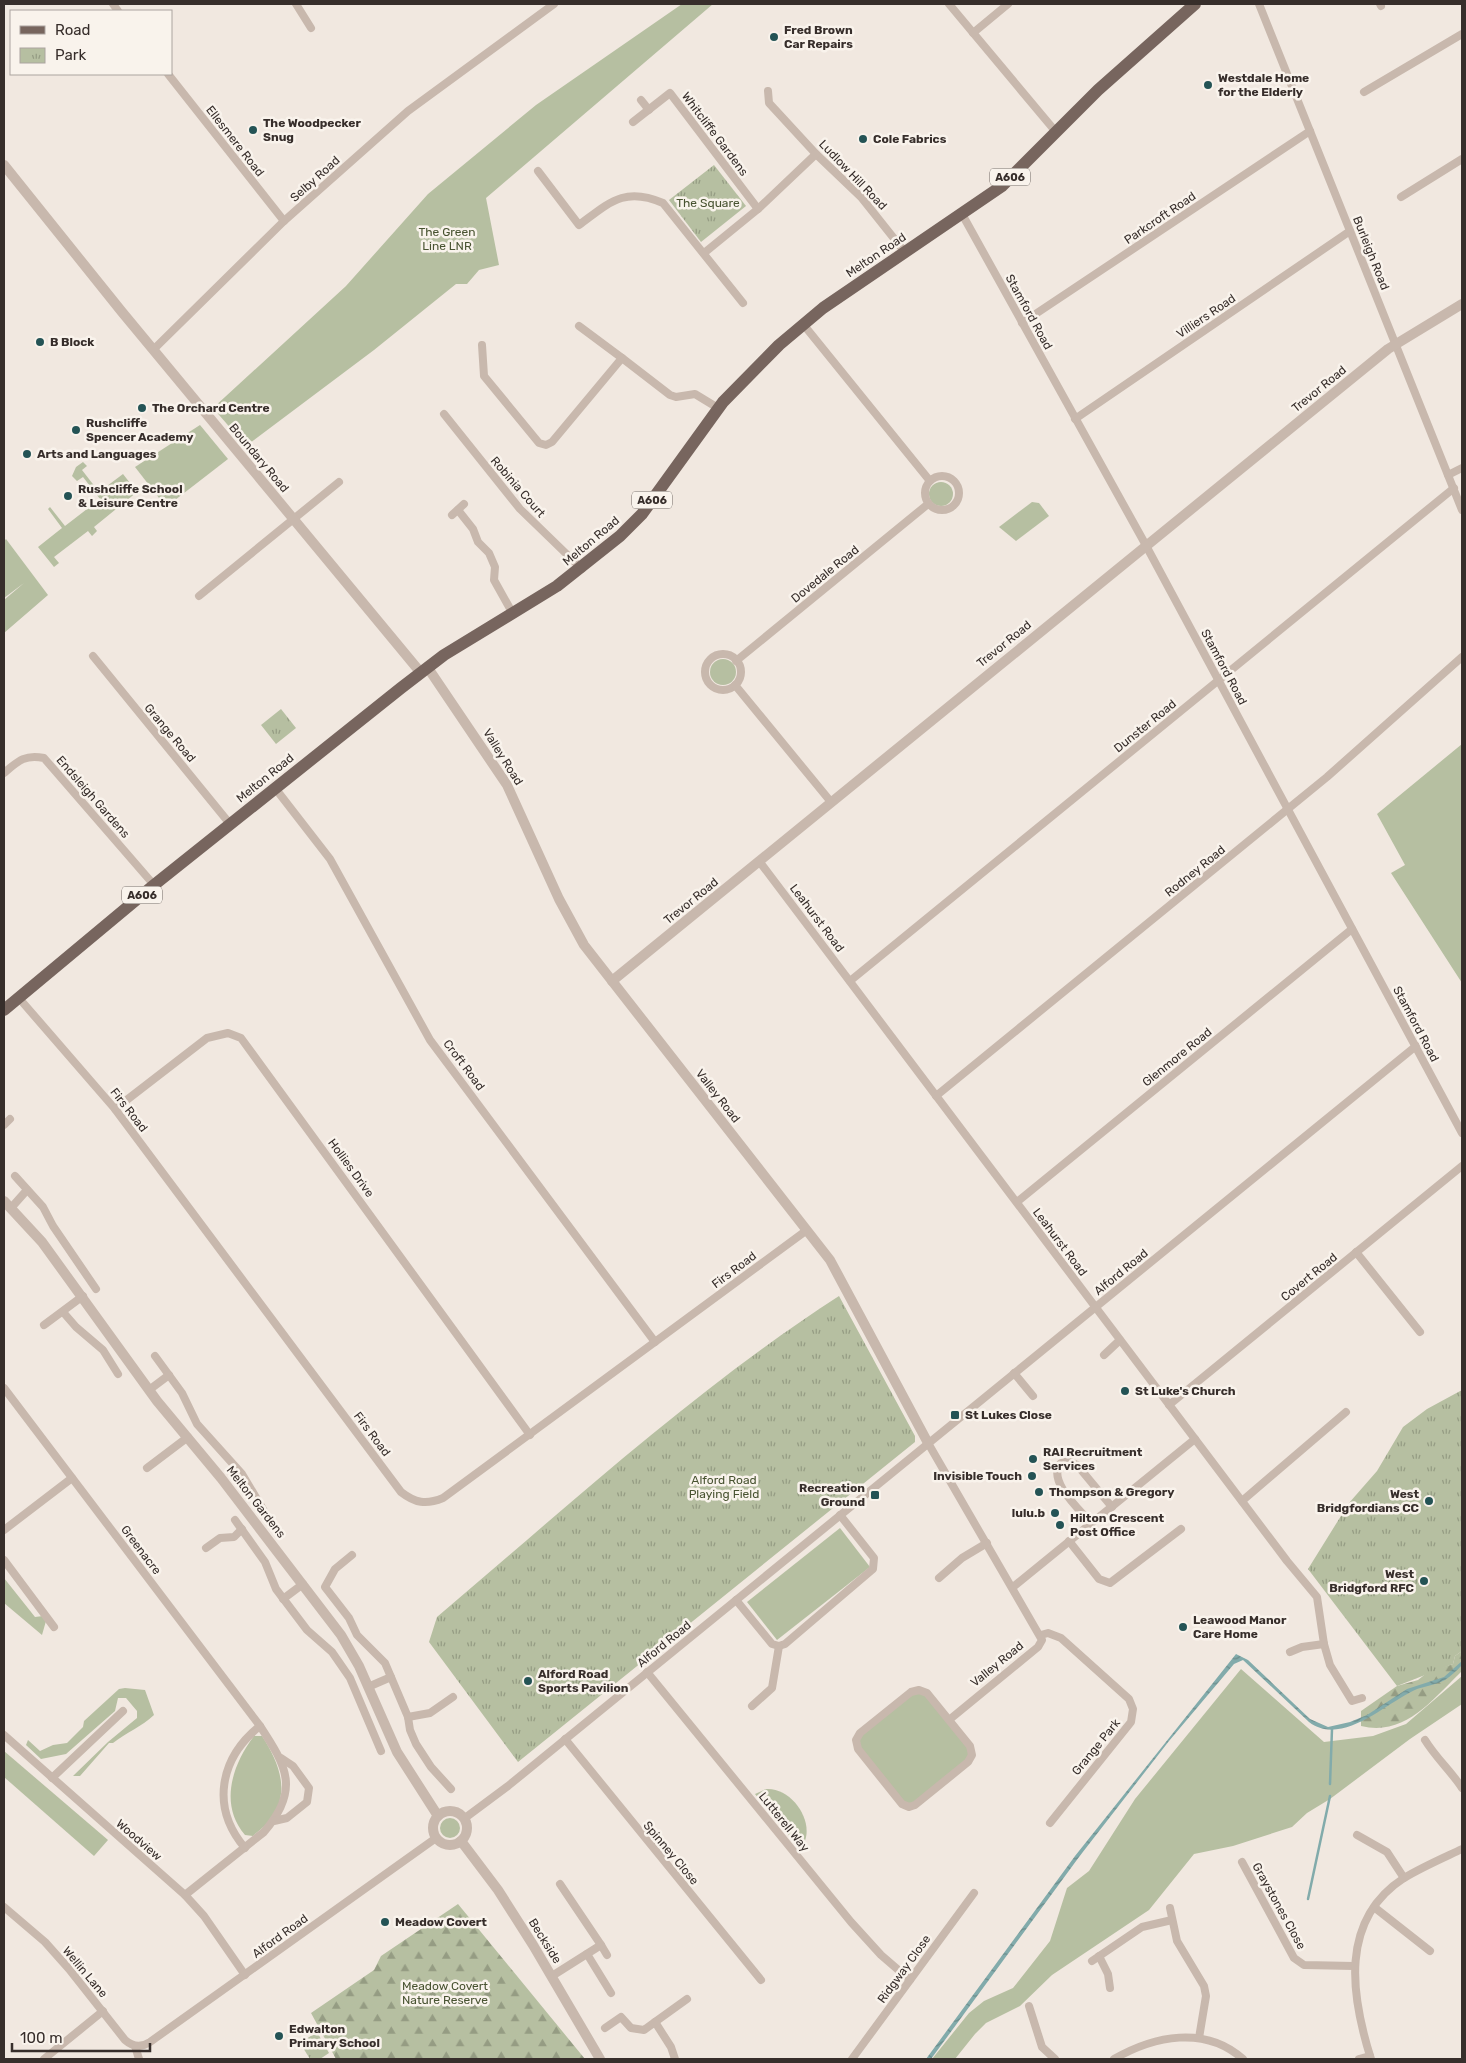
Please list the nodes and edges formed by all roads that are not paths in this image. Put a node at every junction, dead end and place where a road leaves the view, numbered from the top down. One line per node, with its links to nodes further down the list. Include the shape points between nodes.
1 (296, 4): 7 (street)
2 (554, 4): 27 (street, Selby Road, via 408,111)
3 (949, 4): 8 (street)
4 (1008, 4): 8 (street)
5 (1195, 4): 19 (main road, Melton Road / A606)
6 (1259, 4): 18 (street, Burleigh Road)
7 (311, 28)
8 (973, 33): 19 (street)
9 (1462, 34): 12 (street)
10 (169, 75): 27 (street, Ellesmere Road)
11 (768, 91): 15 (street, Ludlow Hill Road, via 768,103)
12 (1364, 92)
13 (641, 100): 14 (street)
14 (648, 110): 16 (street, Whitcliffe Gardens); 25 (street, Whitcliffe Gardens, via 670,94)
15 (783, 118): 17 (street); 20 (street, Ludlow Hill Road)
16 (632, 122)
17 (776, 124)
18 (1310, 130): 28 (street, Burleigh Road); 33 (street, Parkcroft Road)
19 (1056, 132): 26 (main road, Melton Road / A606, via 1002,186)
20 (816, 154): 25 (street); 29 (street, Ludlow Hill Road, via 861,197)
21 (1462, 159): 24 (street)
22 (4, 165): 38 (street, Boundary Road)
23 (538, 171): 30 (street, via 579,224 620,197 656,200 669,208)
24 (1401, 197)
25 (758, 210): 30 (street)
26 (962, 214): 29 (main road, Melton Road / A606); 33 (street, Stamford Road)
27 (284, 221): 38 (street, Selby Road)
28 (1350, 231): 36 (street, Burleigh Road); 42 (street, Villiers Road)
29 (904, 251): 34 (main road, Melton Road / A606)
30 (704, 253): 31 (street)
31 (743, 303)
32 (1462, 304): 36 (street, Trevor Road)
33 (1022, 323): 42 (street, Stamford Road)
34 (802, 324): 40 (main road, Melton Road / A606, via 740,382); 45 (street)
35 (579, 326): 39 (street)
36 (1396, 344): 44 (street, Burleigh Road); 52 (street, Trevor Road)
37 (482, 345): 39 (street, via 484,376 539,443 546,446)
38 (153, 350): 51 (street, Boundary Road)
39 (622, 358): 40 (street, via 670,395 695,394)
40 (718, 408): 53 (main road, Melton Road / A606, via 642,514)
41 (444, 414): 53 (street, Robinia Court, via 520,509)
42 (1075, 419): 52 (street, Stamford Road)
43 (1462, 468): 44 (street)
44 (1448, 475): 47 (street, Burleigh Road)
45 (930, 480): 48 (street, via 924,495); 48 (street, via 946,477 955,482 959,492 956,503 948,510 937,510)
46 (339, 482): 51 (street)
47 (1454, 488): 50 (street, Burleigh Road); 60 (street, Dunster Road)
48 (928, 504): 58 (street, Dovedale Road)
49 (458, 510): 55 (street, via 489,553 494,580)
50 (1462, 510)
51 (292, 518): 54 (street); 59 (street, Boundary Road)
52 (1145, 545): 60 (street, Stamford Road); 64 (street, Trevor Road)
53 (582, 568): 55 (main road, Melton Road / A606)
54 (198, 596)
55 (512, 614): 59 (main road, Melton Road / A606)
56 (93, 656): 66 (street, Grange Road)
57 (1462, 657): 65 (street, Rodney Road)
58 (736, 661): 61 (street, via 740,676); 61 (street, via 727,655 716,656 708,663 705,674 714,687 724,690)
59 (424, 670): 63 (main road, Melton Road / A606); 70 (street, Valley Road, via 508,785 559,899 584,945)
60 (1218, 681): 65 (street, Stamford Road); 71 (street, Dunster Road)
61 (735, 685): 64 (street)
62 (4, 773): 68 (street, Endsleigh Gardens, via 32,756 44,758)
63 (275, 788): 66 (main road, Melton Road / A606); 94 (street, Croft Road, via 330,859 430,1040)
64 (831, 802): 67 (street, Trevor Road)
65 (1288, 810): 69 (street, Stamford Road); 75 (street, Rodney Road)
66 (230, 824): 68 (main road, Melton Road / A606)
67 (759, 861): 70 (street, Trevor Road); 71 (street, Leahurst Road)
68 (154, 885): 72 (main road, Melton Road / A606)
69 (1352, 929): 74 (street, Stamford Road); 83 (street, Glenmore Road)
70 (612, 981): 85 (street, Valley Road)
71 (850, 981): 75 (street, Leahurst Road)
72 (18, 997): 73 (main road, Melton Road / A606); 76 (street, Firs Road)
73 (4, 1010)
74 (1416, 1046): 79 (street, Stamford Road); 89 (street, Alford Road)
75 (936, 1096): 83 (street, Leahurst Road)
76 (115, 1109): 105 (street, Firs Road, via 408,1498 426,1503 442,1498); 105 (street, Hollies Drive, via 207,1038 228,1033 241,1038)
77 (10, 1119): 78 (street)
78 (4, 1125)
79 (1462, 1133)
80 (1462, 1166): 86 (street, Covert Road)
81 (15, 1176): 82 (street)
82 (27, 1190): 84 (street, Melton Gardens); 87 (street, via 43,1207)
83 (1017, 1202): 89 (street, Leahurst Road)
84 (7, 1204): 88 (street, Melton Gardens, via 42,1242)
85 (807, 1230): 94 (street, Firs Road); 108 (street, Valley Road, via 846,1288)
86 (1356, 1252): 92 (street); 103 (street, Covert Road)
87 (96, 1289)
88 (83, 1296): 90 (street); 101 (street, Melton Gardens)
89 (1096, 1307): 93 (street, Leahurst Road); 97 (street, Alford Road)
90 (63, 1312): 91 (street); 98 (street, via 103,1350)
91 (44, 1325)
92 (1420, 1332)
93 (1120, 1340): 95 (street); 103 (street, Leahurst Road)
94 (655, 1342): 105 (street, Firs Road)
95 (1104, 1355)
96 (155, 1356): 99 (street, Melton Gardens)
97 (1014, 1373): 102 (street); 108 (street, Alford Road)
98 (118, 1374)
99 (169, 1375): 101 (street); 114 (street, Melton Gardens, via 198,1424 242,1474)
100 (4, 1388): 110 (street, Greenacre)
101 (149, 1390): 106 (street, Melton Gardens)
102 (1033, 1396)
103 (1169, 1405): 107 (street, Leahurst Road)
104 (1346, 1412): 111 (street)
105 (530, 1434)
106 (188, 1437): 109 (street); 126 (street, Melton Gardens)
107 (1195, 1439): 111 (street, Leahurst Road); 112 (street)
108 (928, 1443): 113 (street, Alford Road); 121 (street, Valley Road)
109 (147, 1468)
110 (72, 1478): 119 (street); 146 (street, Greenacre)
111 (1242, 1501): 133 (street, Leahurst Road, via 1317,1596)
112 (1112, 1506): 116 (street); 116 (street, via 1077,1465 1068,1461 1061,1463 1058,1481)
113 (840, 1515): 129 (street, Alford Road); 134 (street, via 874,1558 873,1570)
114 (267, 1516)
115 (235, 1520): 117 (street)
116 (1091, 1523): 120 (street)
117 (242, 1529): 122 (street, via 234,1537 220,1538); 128 (street, via 265,1562)
118 (1181, 1529): 120 (street, via 1110,1583 1099,1579)
119 (4, 1530)
120 (1069, 1541): 127 (street)
121 (987, 1543): 125 (street, via 962,1558); 127 (street, Valley Road)
122 (206, 1548)
123 (352, 1555): 138 (street, via 334,1568 325,1588 357,1635 385,1663)
124 (4, 1560): 130 (street)
125 (939, 1578)
126 (303, 1584): 128 (street); 139 (street, Melton Gardens, via 341,1635)
127 (1013, 1586): 131 (street, Valley Road)
128 (283, 1599): 150 (street, via 307,1630 332,1652 350,1678)
129 (736, 1600): 134 (street, via 772,1644); 137 (street, Alford Road)
130 (54, 1627)
131 (1042, 1635): 145 (street, Valley Road, via 1038,1648); 158 (street, Grange Park, via 1048,1633 1061,1638 1129,1699 1133,1709 1131,1722)
132 (1300, 1637): 135 (street)
133 (1324, 1644): 135 (street); 141 (street, Leahurst Road, via 1330,1665 1352,1701)
134 (779, 1646): 142 (street, via 772,1688)
135 (1302, 1647): 136 (street)
136 (1290, 1652)
137 (647, 1672): 148 (street, Alford Road); 183 (street, Lutterell Way, via 850,1922)
138 (392, 1677): 139 (street); 144 (street)
139 (368, 1687): 155 (street, Melton Gardens, via 397,1752)
140 (454, 1697): 144 (street, via 430,1713)
141 (1362, 1698)
142 (752, 1706)
143 (124, 1711): 152 (street)
144 (408, 1717): 154 (street, via 416,1744)
145 (949, 1720): 145 (street, via 970,1746 972,1755 968,1762 916,1804 909,1807 902,1804 858,1749 856,1740 860,1733 911,1692 919,1690 927,1693)
146 (260, 1726): 151 (street, Greenacre); 162 (street, via 235,1751 223,1793 233,1834)
147 (4, 1735): 152 (street, Woodview)
148 (565, 1739): 156 (street, Alford Road); 182 (street, Spinney Close)
149 (1424, 1740): 153 (street)
150 (381, 1751)
151 (281, 1758): 157 (street, Greenacre, via 286,1782 283,1804); 157 (street, Greenacre, via 293,1766 309,1788 307,1802 287,1818)
152 (52, 1778): 168 (street, Woodview)
153 (1462, 1788)
154 (451, 1789)
155 (438, 1816): 156 (street, via 452,1810); 160 (street, via 433,1827)
156 (465, 1818): 161 (street, via 468,1826)
157 (274, 1821): 162 (street, Greenacre)
158 (1050, 1823)
159 (1357, 1835): 165 (street, via 1387,1852)
160 (436, 1838): 161 (street, via 448,1845); 180 (street, Alford Road)
161 (461, 1842): 181 (street, Beckside, via 498,1890)
162 (245, 1848): 168 (street, Greenacre)
163 (1462, 1849): 165 (street)
164 (1242, 1862): 179 (street, Graystones Close, via 1294,1958 1304,1965)
165 (1404, 1878): 170 (street)
166 (560, 1884): 173 (street)
167 (974, 1892): 183 (street, Ridgway Close)
168 (185, 1895): 180 (street, Woodview, via 204,1916)
169 (4, 1907): 188 (street, Wellin Lane, via 45,1942)
170 (1374, 1907): 174 (street); 179 (street, via 1363,1926)
171 (1170, 1908): 172 (street)
172 (1172, 1920): 177 (street, via 1142,1927); 191 (street, via 1184,1956 1204,1986 1206,1996)
173 (601, 1945): 175 (street); 176 (street)
174 (1430, 1951)
175 (587, 1954): 181 (street); 185 (street)
176 (607, 1954)
177 (1099, 1956): 178 (street); 184 (street, via 1108,1974)
178 (1092, 1961)
179 (1354, 1966): 193 (street)
180 (245, 1975): 192 (street, Alford Road, via 150,2042)
181 (552, 1976): 196 (street, Beckside)
182 (761, 1980)
183 (910, 1980): 198 (street, Ridgway Close)
184 (1110, 1988)
185 (611, 1993)
186 (687, 1999): 189 (street)
187 (1029, 2006): 199 (street, via 1042,2046)
188 (102, 2011): 192 (street, Wellin Lane, via 125,2040); 194 (street)
189 (655, 2022): 190 (street, via 644,2030 631,2028 621,2017); 197 (street)
190 (605, 2028)
191 (1199, 2038): 200 (street, via 1149,2042); 201 (street, via 1224,2047)
192 (135, 2046): 195 (street)
193 (1370, 2058): 202 (street)
194 (44, 2059)
195 (139, 2059)
196 (600, 2059)
197 (675, 2059)
198 (852, 2059)
199 (1055, 2059)
200 (1114, 2059)
201 (1243, 2059)
202 (1359, 2059)

